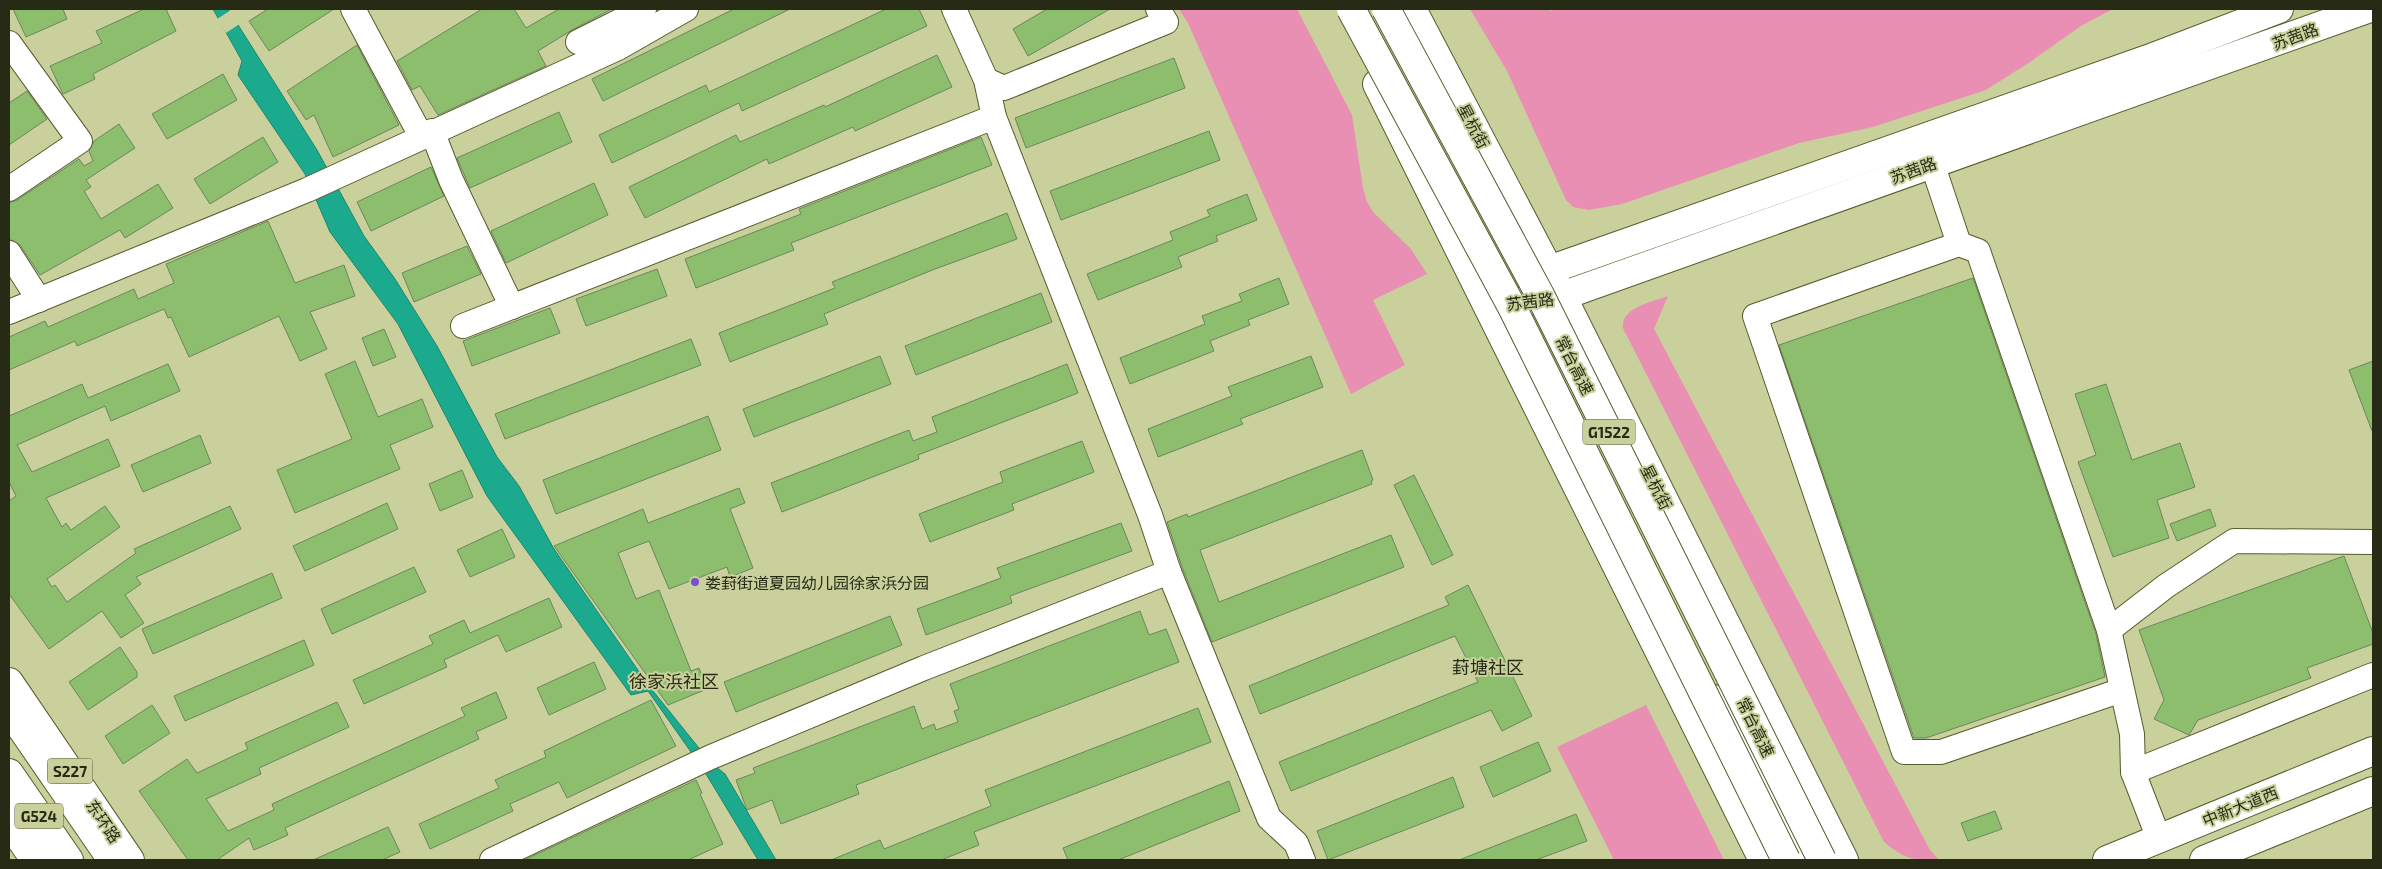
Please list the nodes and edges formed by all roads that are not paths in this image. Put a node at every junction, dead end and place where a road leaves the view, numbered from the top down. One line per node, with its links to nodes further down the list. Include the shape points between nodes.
1 (353, 9): 16 (street)
2 (644, 9): 12 (street)
3 (686, 9): 16 (street, via 618,48)
4 (954, 9): 14 (street)
5 (1158, 9): 14 (street, via 1166,22 1004,88)
6 (1339, 9): 24 (main road)
7 (1351, 9): 51 (main road, 常台高速 / G1522, bridge, via 1512,307)
8 (1386, 9): 53 (main road, 常台高速 / G1522, bridge, via 1540,295)
9 (1412, 9): 21 (main road, 星杭街)
10 (2279, 9): 21 (main road, 苏茜路, via 2139,62)
11 (2367, 9): 17 (main road, 苏茜路)
12 (578, 42)
13 (9, 43): 18 (street, via 80,141)
14 (986, 80): 15 (street)
15 (994, 117): 25 (street); 29 (street, via 1150,515)
16 (427, 134): 23 (street, via 306,190); 25 (street)
17 (1932, 163): 19 (street); 22 (main road, 苏茜路)
18 (9, 189)
19 (1959, 244): 30 (street, via 1978,250); 34 (street, via 1755,316 1904,752 1941,752)
20 (9, 253): 23 (street)
21 (1549, 270): 22 (main road, 星杭街); 24 (main road, 苏茜路)
22 (1562, 296): 24 (main road, 苏茜路); 54 (main road, 星杭街)
23 (39, 300): 26 (street)
24 (1489, 306): 33 (main road)
25 (512, 307): 27 (street)
26 (9, 312)
27 (463, 326)
28 (2373, 542): 30 (street, via 2234,541 2166,586)
29 (1169, 572): 48 (street, via 924,668 702,761); 49 (street, via 1269,818 1296,843)
30 (2109, 630): 34 (street)
31 (2373, 675): 37 (street)
32 (9, 682): 47 (main road, 东环路 / S227)
33 (1675, 684): 50 (main road); 52 (main road, via 1726,704)
34 (2122, 690): 37 (street, via 2132,734)
35 (9, 710): 46 (main road, G524)
36 (2373, 751): 42 (main road, 中新大道西)
37 (2133, 772): 42 (street)
38 (9, 773): 45 (main road, G524)
39 (2373, 791): 56 (main road)
40 (9, 797): 44 (main road)
41 (9, 822): 43 (main road)
42 (2159, 839): 55 (main road, 中新大道西)
43 (35, 860)
44 (52, 860)
45 (69, 860)
46 (112, 860)
47 (130, 860)
48 (492, 860)
49 (1303, 860)
50 (1763, 860)
51 (1786, 860)
52 (1802, 860)
53 (1822, 860)
54 (1844, 860)
55 (2107, 860)
56 (2204, 860)

